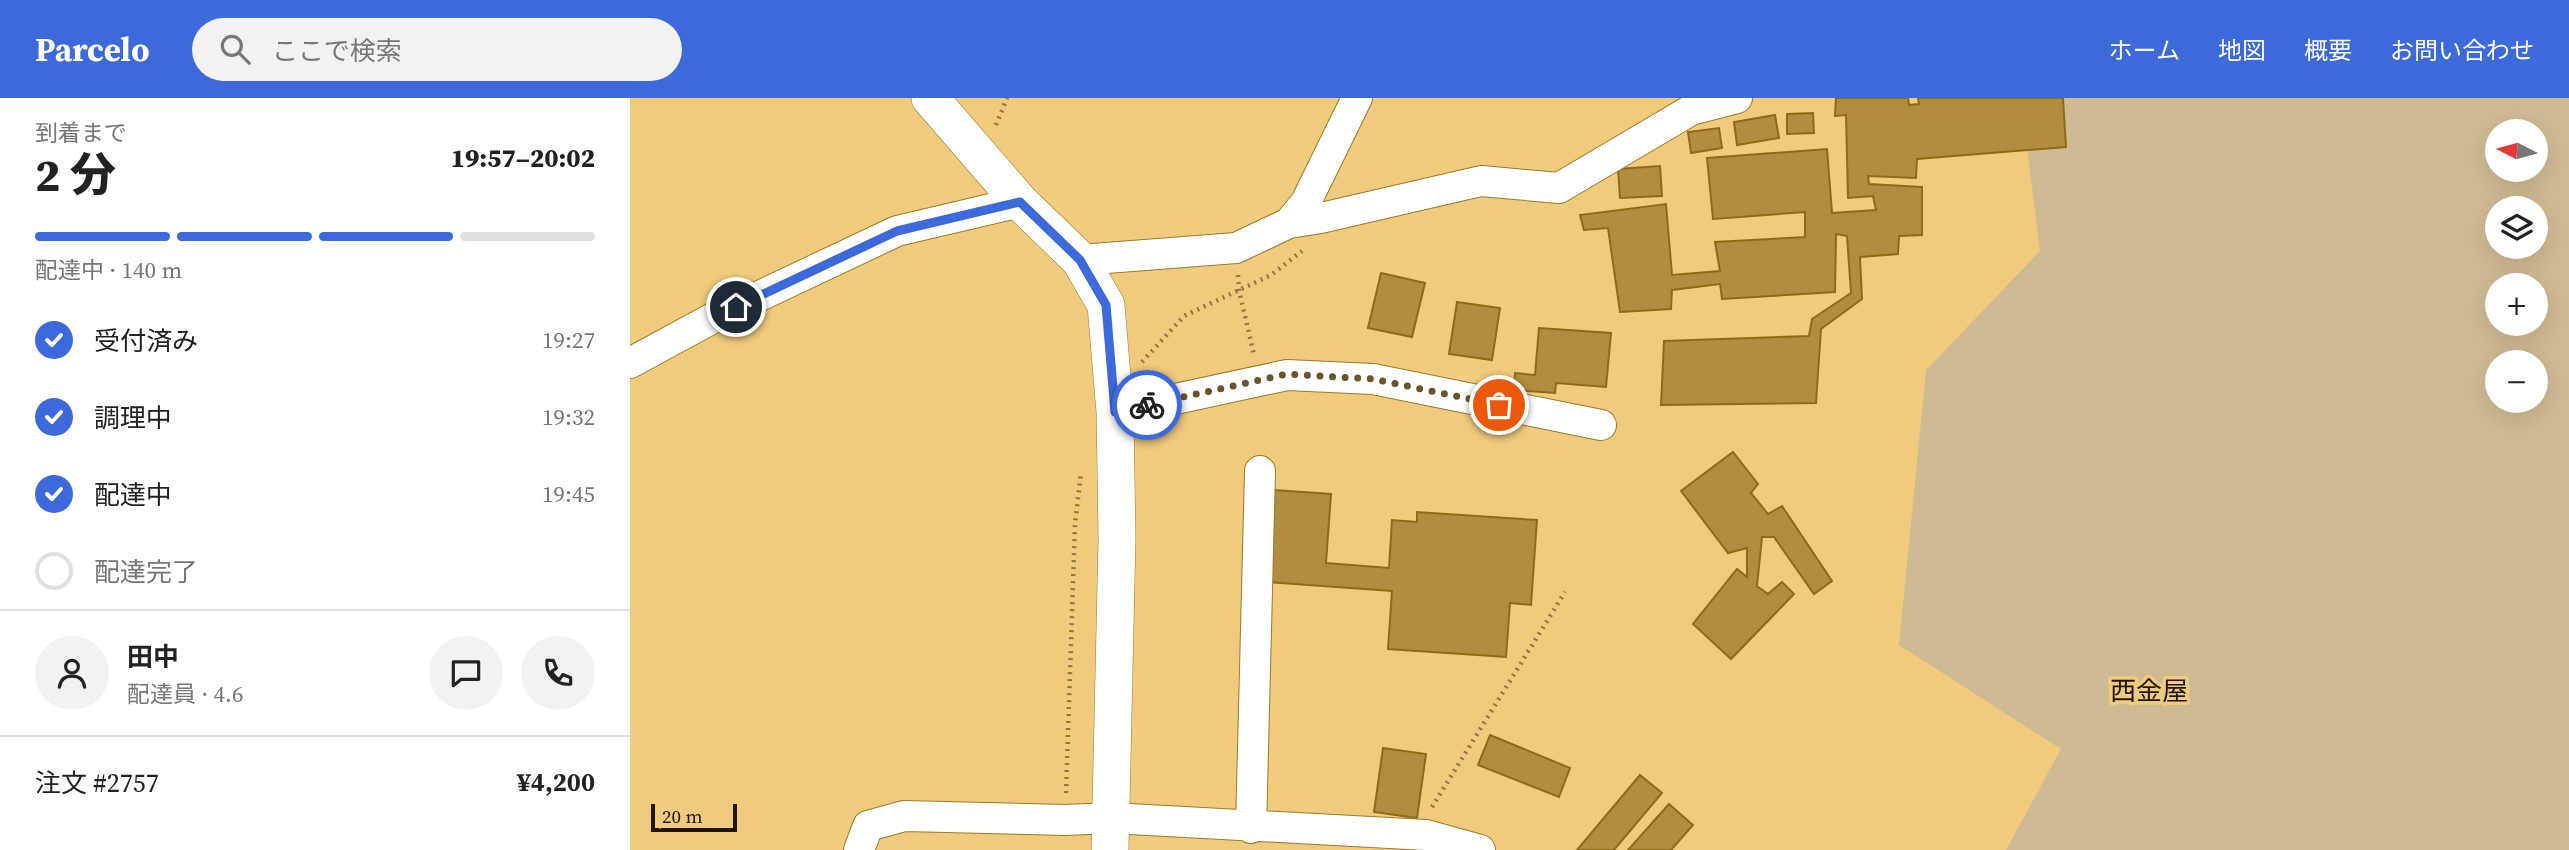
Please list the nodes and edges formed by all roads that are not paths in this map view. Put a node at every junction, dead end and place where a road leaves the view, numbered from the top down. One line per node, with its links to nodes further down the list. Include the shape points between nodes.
1 (930, 98): 4 (street)
2 (1357, 98): 5 (street, via 1306,202)
3 (1737, 98): 5 (street, via 1691,110 1559,188 1481,181)
4 (1020, 202): 6 (street); 7 (street, via 897,231 713,318)
5 (1289, 223): 6 (street, via 1236,248)
6 (1080, 260): 8 (street, via 1106,305)
7 (630, 363)
8 (1115, 412): 9 (street, via 1287,374 1373,379); 12 (street)
9 (1601, 425)
10 (1260, 471): 11 (street)
11 (1251, 828): 12 (street); 14 (street, via 1426,835)
12 (1111, 834): 13 (street, via 1065,820 904,816 868,826)
13 (859, 850)
14 (1480, 850)

